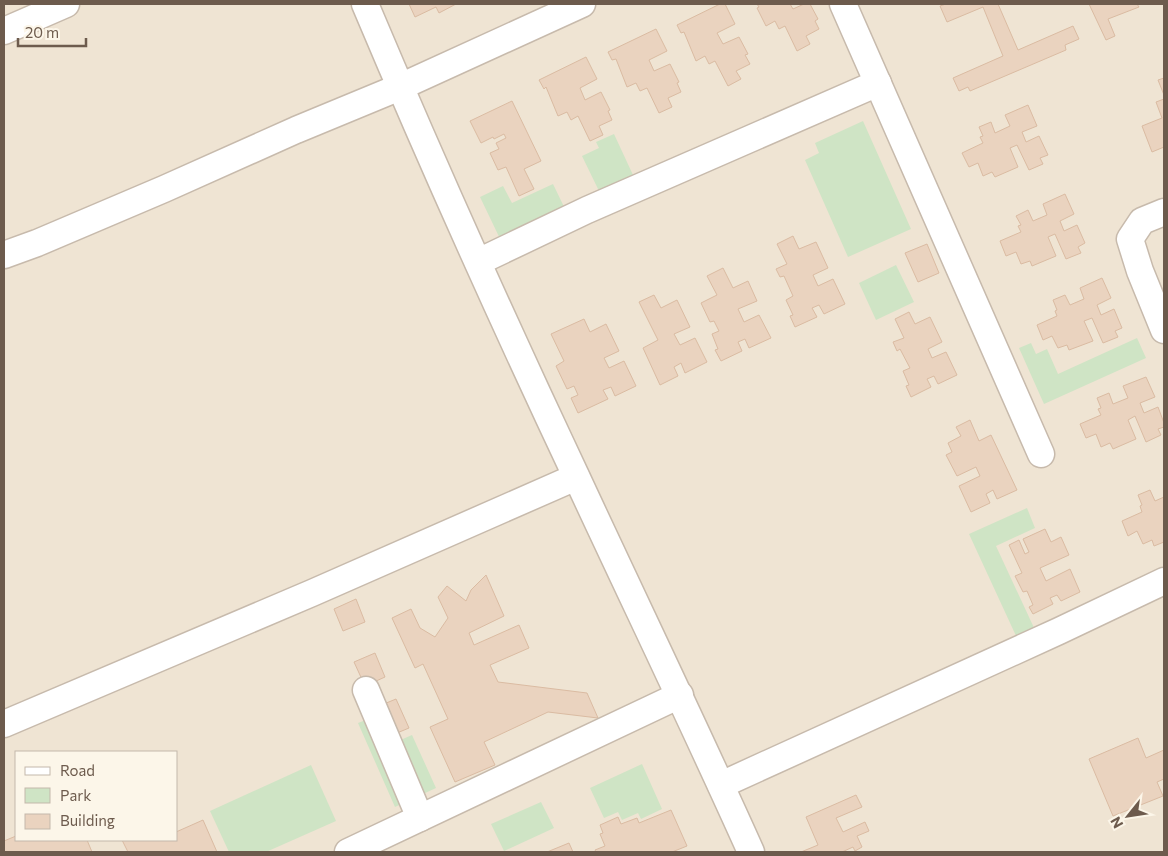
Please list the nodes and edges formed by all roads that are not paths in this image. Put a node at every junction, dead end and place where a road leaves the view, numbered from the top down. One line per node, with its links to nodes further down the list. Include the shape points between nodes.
1 (66, 4): 5 (street)
2 (365, 4): 7 (street)
3 (582, 4): 7 (street)
4 (843, 4): 6 (street)
5 (4, 31)
6 (878, 83): 10 (street, via 587,210); 12 (street)
7 (400, 87): 9 (street); 10 (street)
8 (1164, 212): 11 (street, via 1142,221 1130,239)
9 (4, 255)
10 (478, 262): 13 (street)
11 (1164, 330)
12 (1041, 454)
13 (576, 477): 16 (street); 17 (street)
14 (1164, 581): 18 (street)
15 (366, 690): 19 (street)
16 (680, 695): 18 (street); 19 (street)
17 (4, 724)
18 (720, 785): 21 (street)
19 (420, 818): 20 (street)
20 (348, 852)
21 (751, 852)

